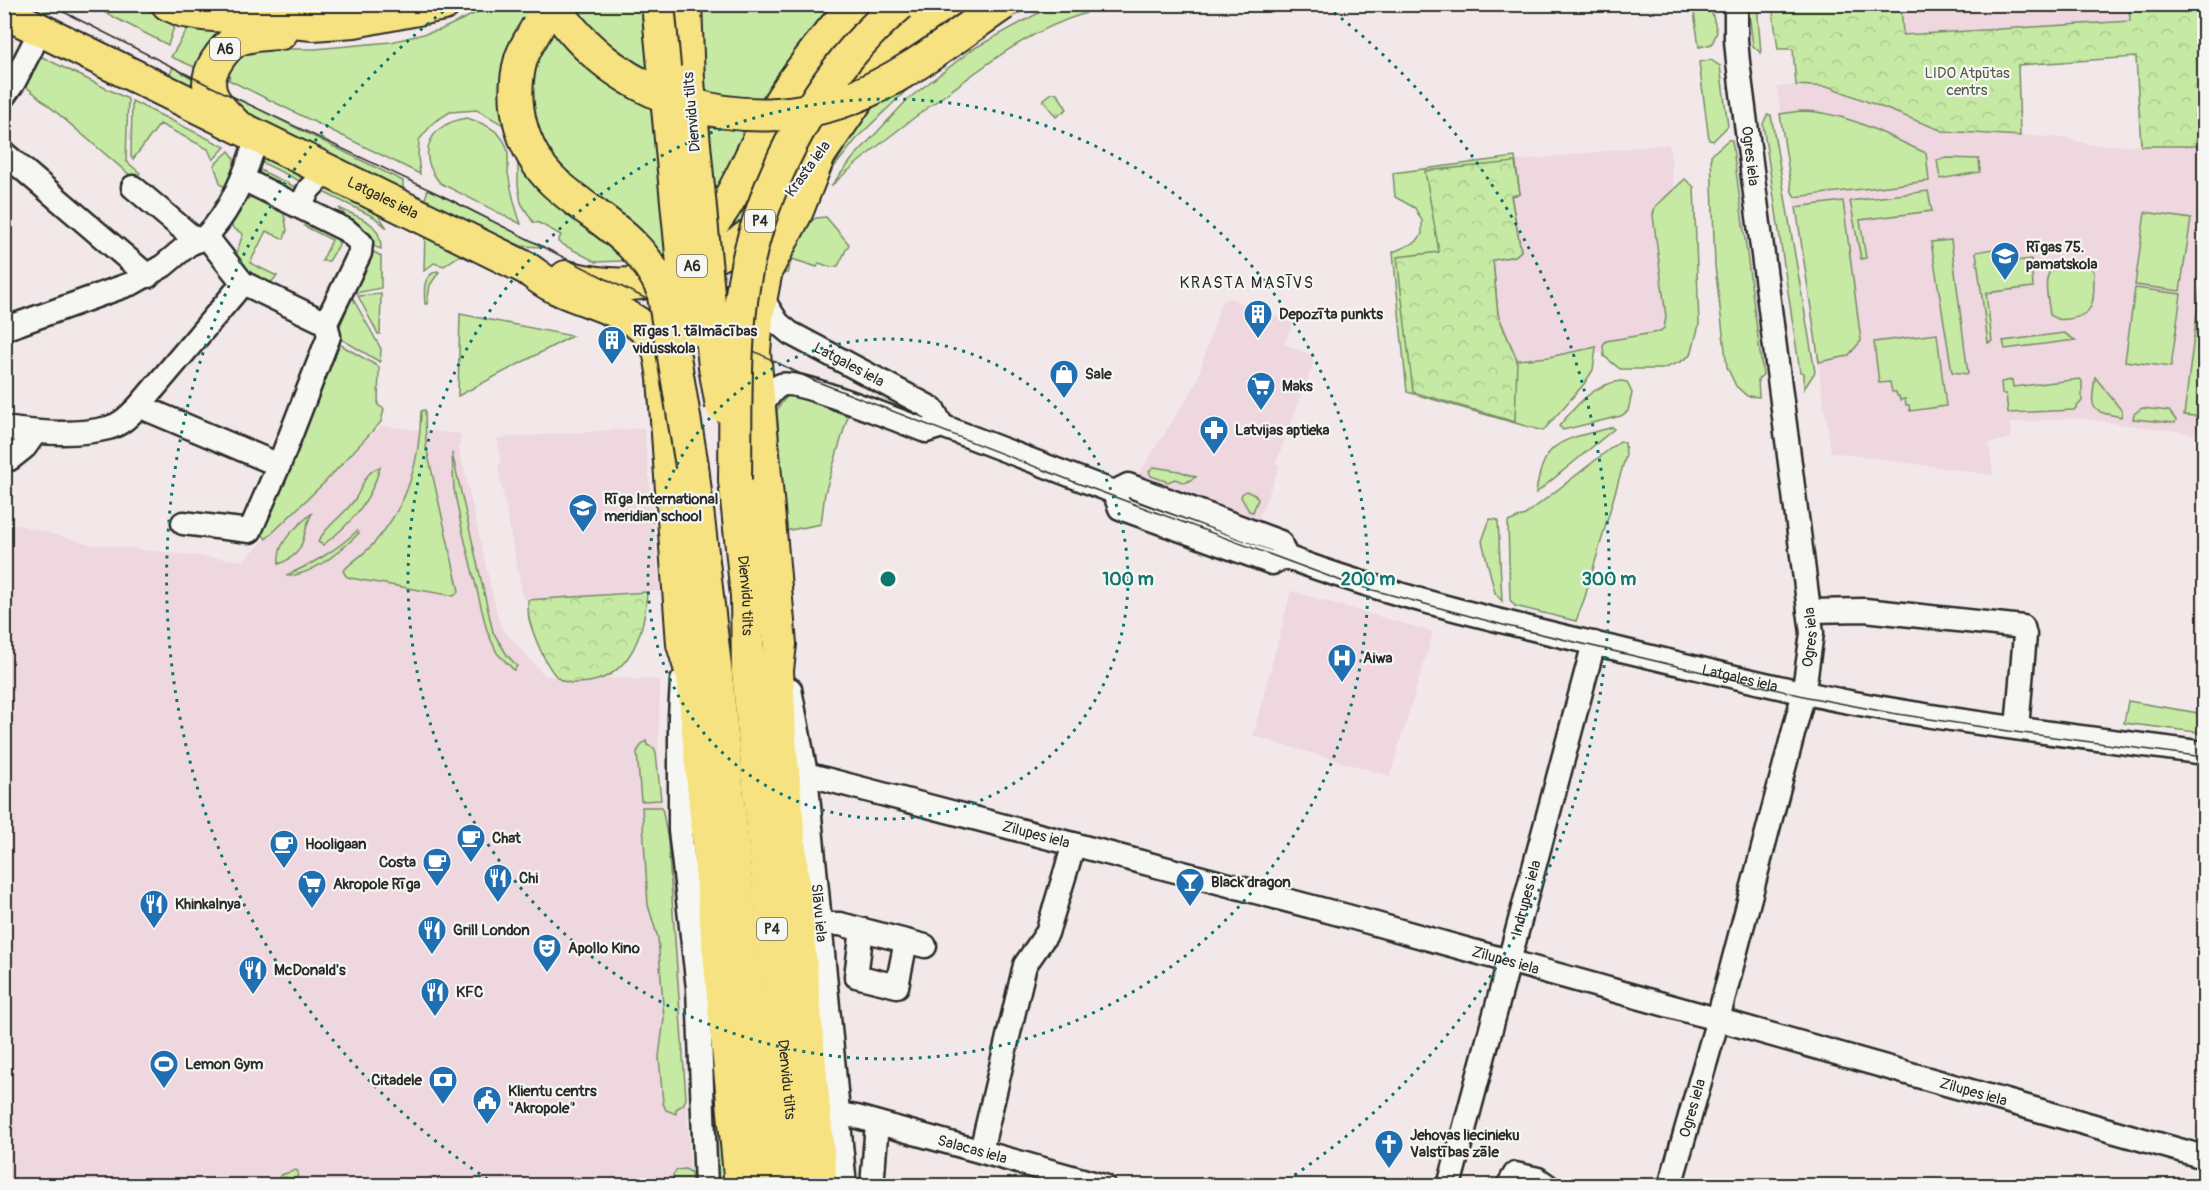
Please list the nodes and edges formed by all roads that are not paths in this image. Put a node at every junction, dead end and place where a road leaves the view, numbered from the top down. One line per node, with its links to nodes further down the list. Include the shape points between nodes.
1 (168, 4): 13 (highway, Latgales iela / A6, via 203,14)
2 (658, 4): 40 (highway, Dienvidu tilts, bridge, via 685,285)
3 (685, 4): 42 (highway, Dienvidu tilts, bridge, via 688,81 715,367)
4 (855, 4): 26 (highway, via 797,74 720,213 692,243 644,267 585,268 556,263)
5 (900, 4): 42 (highway, P4, bridge, via 825,89 791,144 770,194 751,253 741,310)
6 (946, 4): 20 (highway, Krasta iela / A6, via 874,75)
7 (1002, 4): 12 (highway, bridge, via 891,79 861,94 812,110 748,115 696,107 650,90 597,54)
8 (1723, 4): 15 (street, Ogres iela)
9 (1736, 4): 15 (street, Ogres iela)
10 (437, 7): 13 (highway, Latgales iela / A6)
11 (4, 12): 14 (highway, Latgales iela / A6)
12 (549, 12): 40 (highway, P4, bridge, via 526,46 518,76 516,101 525,139 553,181 631,243 655,272 663,290)
13 (313, 24): 18 (highway, Latgales iela / A6, via 236,41 220,55 208,84 219,108)
14 (37, 37): 16 (street); 17 (street); 18 (highway, Latgales iela / A6)
15 (1736, 40): 44 (street, Ogres iela)
16 (4, 64)
17 (4, 96)
18 (248, 131): 21 (highway, Latgales iela / A6); 22 (street)
19 (4, 153): 27 (street)
20 (819, 155): 26 (highway, Krasta iela / A6, via 794,191 748,236 710,259 654,281 590,282); 29 (highway, via 796,213 766,270)
21 (327, 171): 24 (street, via 309,189); 26 (highway, Latgales iela / A6)
22 (243, 179): 24 (street); 25 (street, via 218,224)
23 (134, 187): 25 (street)
24 (300, 207): 30 (street, via 346,230 361,243 360,253)
25 (201, 239): 27 (street); 28 (street)
26 (526, 268): 37 (highway, via 554,287 617,312 655,340 664,378)
27 (148, 276): 31 (street)
28 (243, 283): 30 (street); 32 (street)
29 (760, 296): 33 (highway, via 754,352); 34 (street, Latgales iela, via 778,323 790,333 933,409)
30 (326, 323): 39 (street, via 329,336)
31 (4, 329)
32 (139, 406): 36 (street, via 109,428); 39 (street)
33 (760, 410): 34 (street, Latgales iela, via 774,390 789,384 927,431); 41 (highway)
34 (942, 426): 45 (street, Latgales iela, via 1114,492 1120,508 1272,563 1286,557 1347,579)
35 (4, 428): 36 (street)
36 (35, 432): 38 (street, via 25,447 10,459)
37 (667, 445): 41 (highway, via 676,427 694,413 713,408 730,410 753,424); 46 (highway)
38 (4, 458)
39 (279, 465): 43 (street, via 250,531)
40 (692, 466): 63 (highway, Dienvidu tilts / P4)
41 (764, 468): 47 (highway)
42 (735, 480): 64 (highway, Dienvidu tilts / P4, via 747,596 748,672)
43 (183, 523)
44 (1809, 611): 48 (street, Ogres iela, via 1812,633); 49 (street, via 1864,610 2022,627 2025,635)
45 (1594, 643): 48 (street, Latgales iela); 55 (street, Indrupes iela)
46 (683, 644): 61 (street, via 680,830 698,988); 62 (highway, via 693,677)
47 (780, 644): 51 (street, Slāvu iela); 65 (highway, via 780,740)
48 (1804, 692): 49 (street, Latgales iela, via 1922,715); 56 (street, Ogres iela)
49 (2017, 728): 50 (street, Latgales iela)
50 (2205, 753)
51 (806, 774): 52 (street, Zilupes iela); 53 (street, Slāvu iela)
52 (1074, 844): 55 (street, Zilupes iela); 59 (street, via 1047,933 1025,965)
53 (822, 924): 54 (street); 57 (street, Slāvu iela)
54 (862, 930): 54 (street, via 916,944 897,986 856,976)
55 (1508, 961): 56 (street, Zilupes iela); 69 (street, Indrupes iela)
56 (1718, 1019): 60 (street, Zilupes iela); 72 (street, Ogres iela)
57 (838, 1114): 58 (street, Salacas iela); 66 (street, Slāvu iela)
58 (877, 1123): 59 (street, Salacas iela); 67 (street)
59 (981, 1151): 68 (street, Salacas iela)
60 (2205, 1157)
61 (706, 1185)
62 (741, 1185)
63 (766, 1185)
64 (797, 1185)
65 (821, 1185)
66 (845, 1185)
67 (872, 1185)
68 (1104, 1185)
69 (1449, 1185)
70 (1508, 1185): 71 (street, via 1515,1174)
71 (1548, 1185)
72 (1670, 1185)

